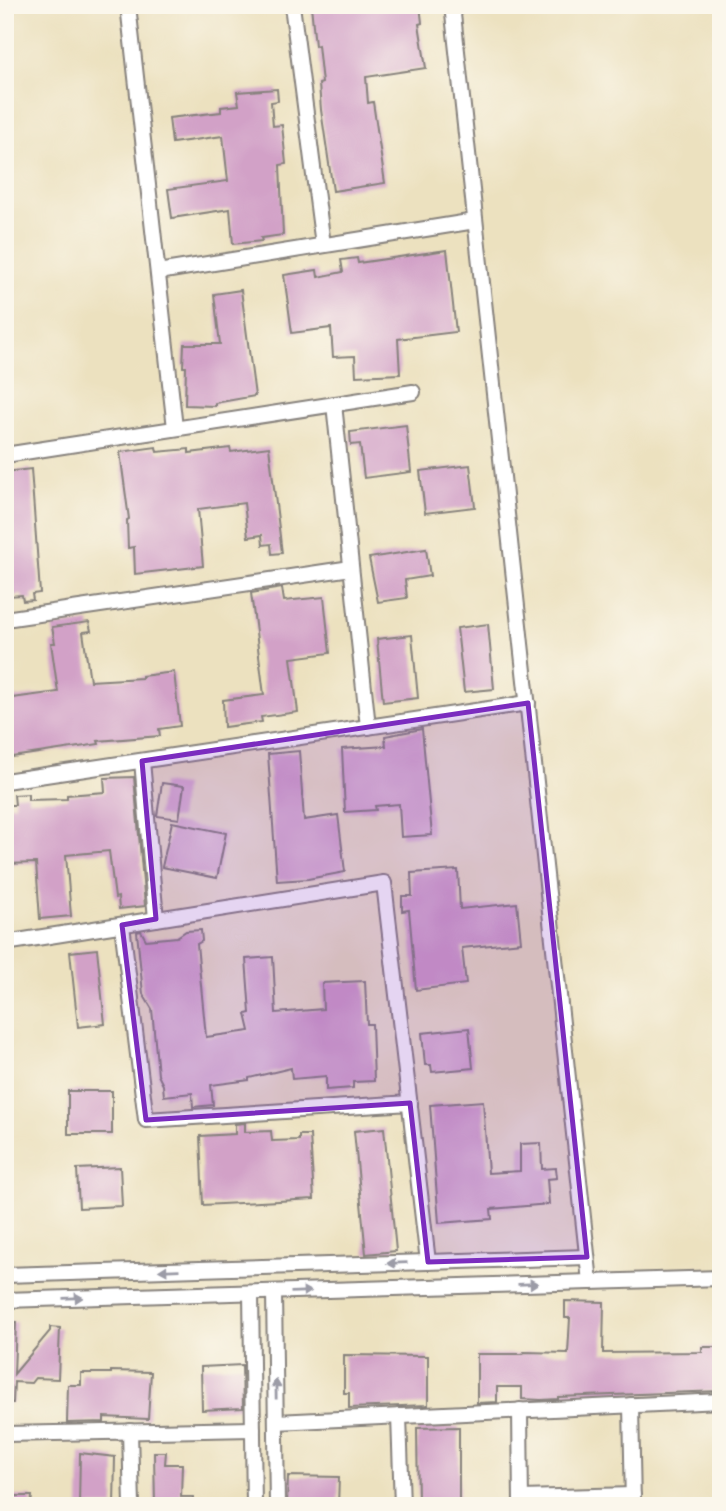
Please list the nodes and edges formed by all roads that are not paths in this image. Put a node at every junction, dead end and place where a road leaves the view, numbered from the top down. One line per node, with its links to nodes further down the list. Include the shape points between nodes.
1 (128, 5): 6 (street)
2 (292, 5): 5 (street)
3 (452, 5): 4 (street)
4 (475, 221): 5 (street); 13 (street)
5 (323, 245): 6 (street)
6 (158, 272): 9 (street)
7 (413, 391): 8 (street)
8 (334, 404): 9 (street); 11 (street)
9 (175, 428): 10 (street)
10 (5, 455)
11 (351, 568): 12 (street); 14 (street)
12 (5, 619)
13 (528, 703): 14 (street); 21 (street)
14 (368, 727): 15 (street)
15 (142, 761): 16 (street); 17 (street)
16 (5, 782)
17 (156, 919): 18 (street); 20 (street, via 384,883)
18 (122, 925): 19 (street); 20 (street, via 146,1120)
19 (5, 943)
20 (410, 1104): 22 (street)
21 (587, 1257): 22 (street); 25 (street)
22 (428, 1262): 23 (street, one-way to 23)
23 (5, 1275)
24 (721, 1278): 25 (street)
25 (590, 1282): 27 (street, one-way to 25)
26 (251, 1293): 27 (street); 28 (street, one-way to 26); 34 (street)
27 (274, 1293): 33 (street, one-way to 27)
28 (5, 1300)
29 (721, 1401): 30 (street)
30 (631, 1405): 31 (street); 37 (street)
31 (520, 1410): 32 (street); 38 (street)
32 (399, 1416): 33 (street); 42 (street)
33 (276, 1422): 41 (street)
34 (253, 1429): 35 (street); 40 (street)
35 (130, 1431): 36 (street); 39 (street)
36 (5, 1434)
37 (633, 1500): 38 (street)
38 (521, 1502)
39 (132, 1506)
40 (254, 1506)
41 (277, 1506)
42 (402, 1506)

